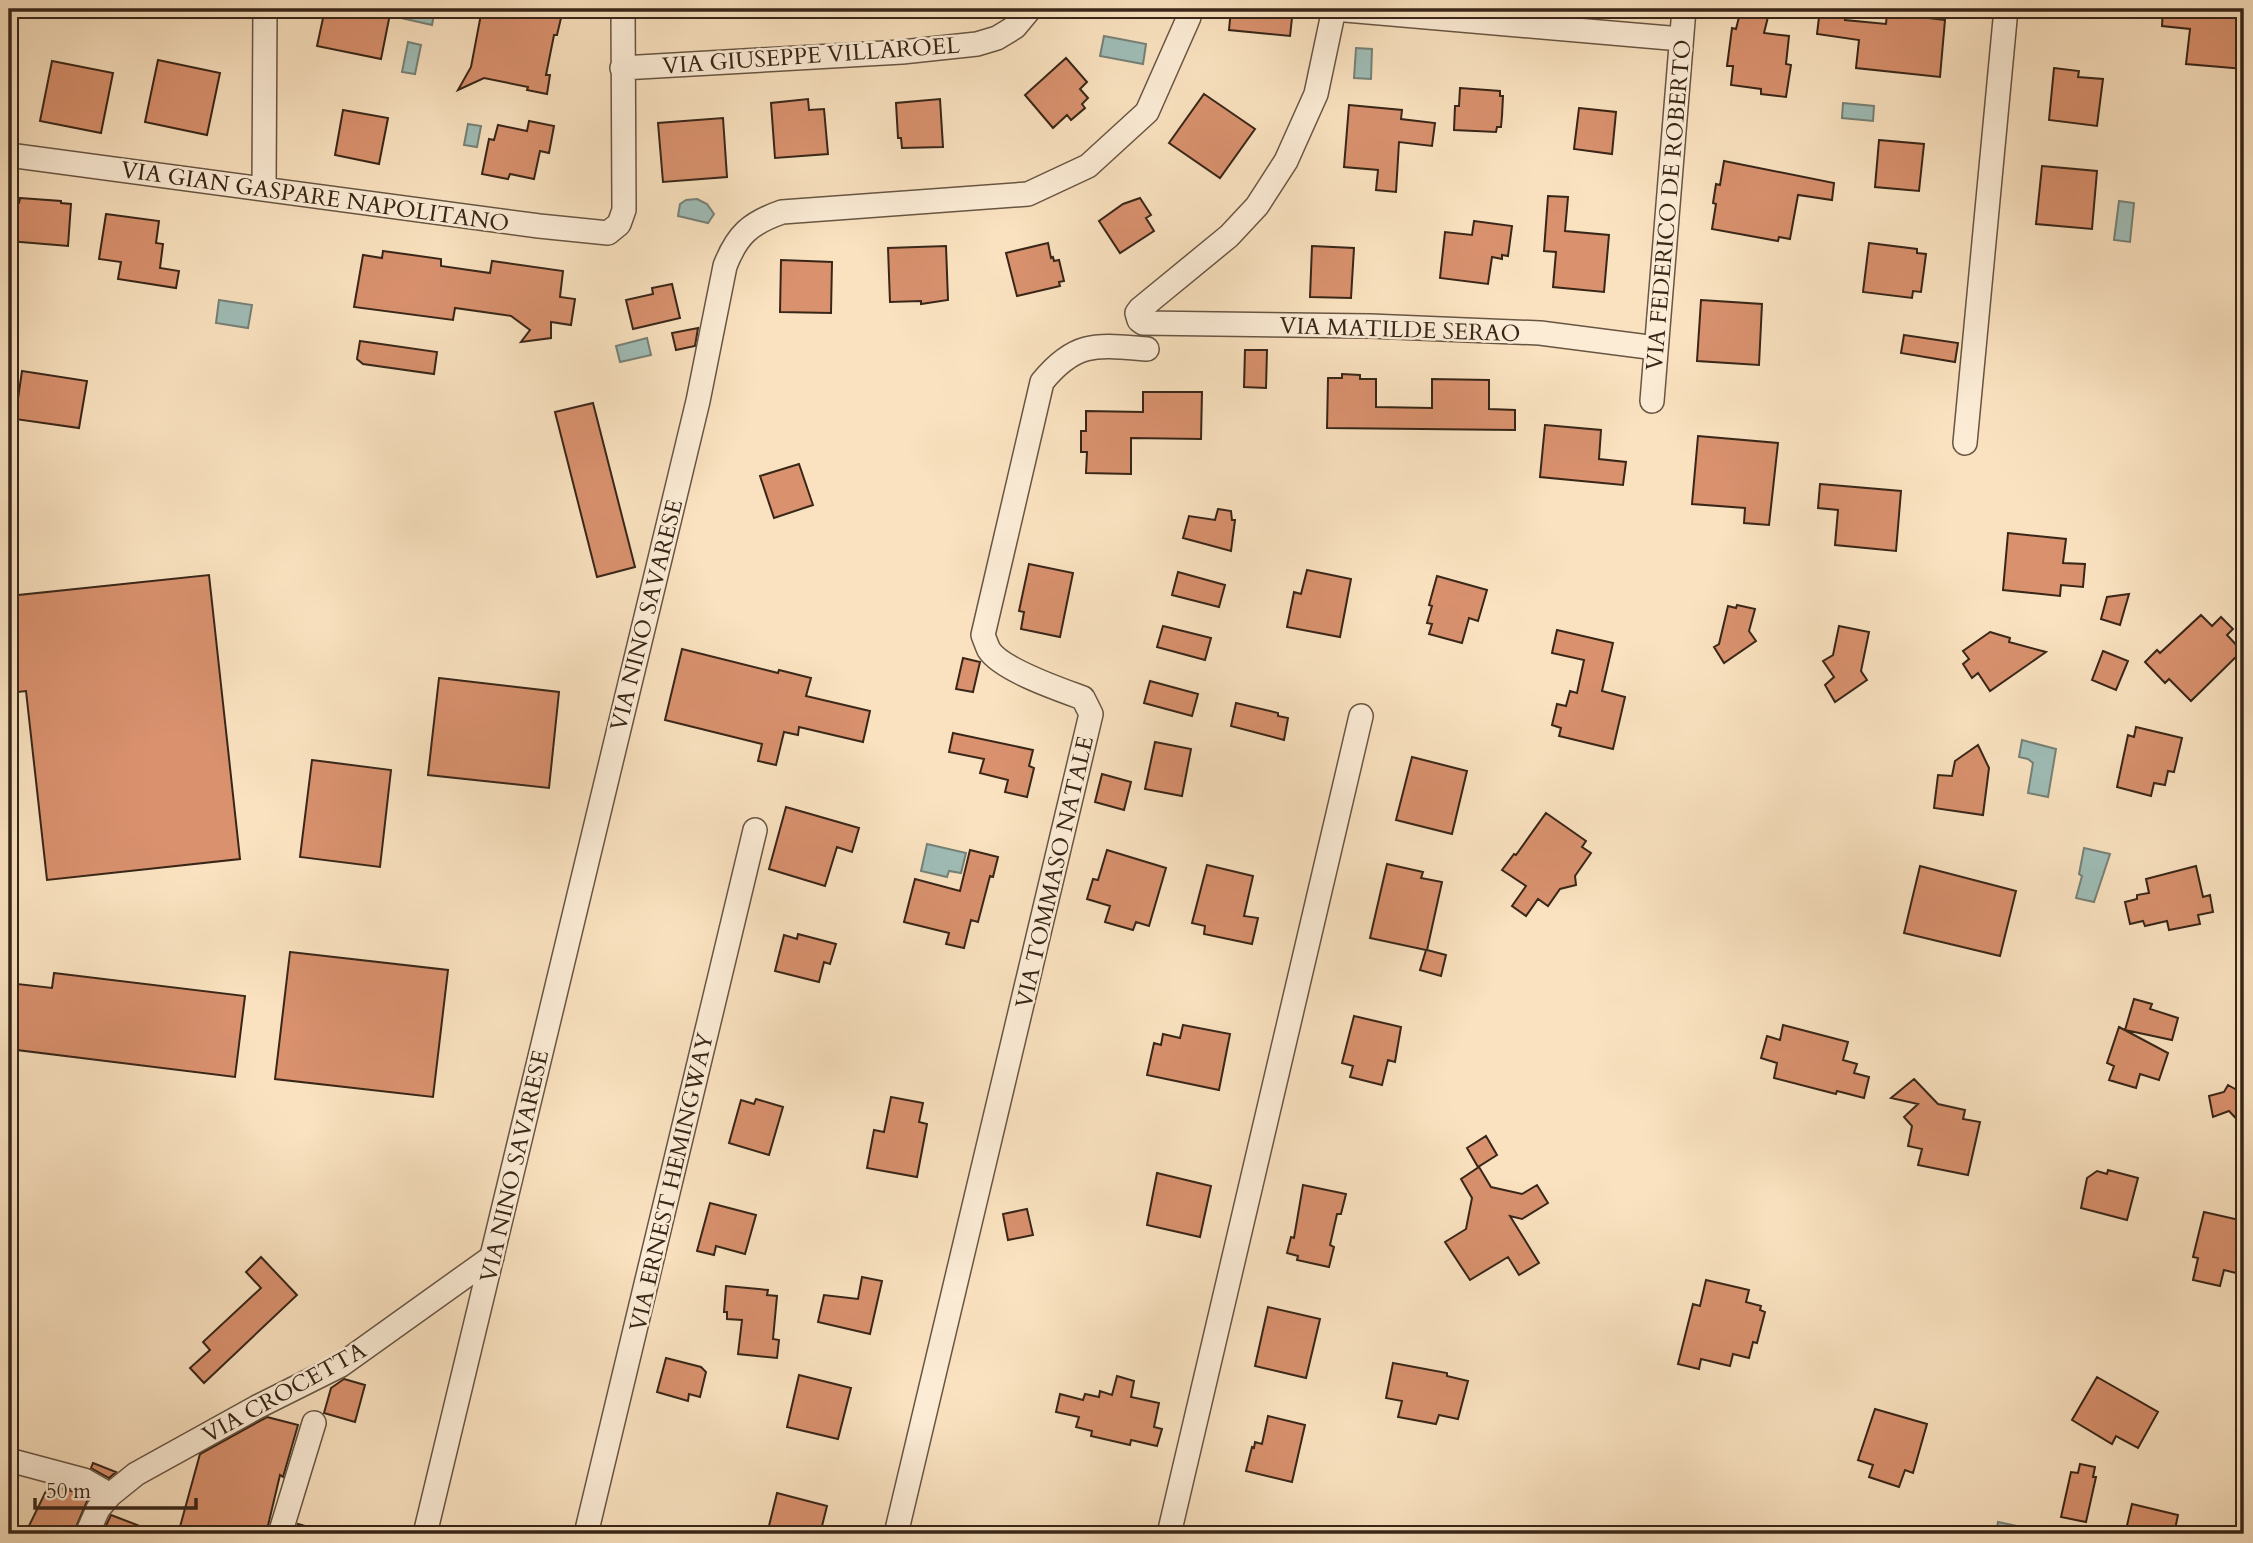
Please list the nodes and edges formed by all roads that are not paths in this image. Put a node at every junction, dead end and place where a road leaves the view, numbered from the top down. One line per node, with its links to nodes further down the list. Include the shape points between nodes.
1 (265, 9): 11 (street)
2 (623, 9): 9 (street)
3 (1030, 9): 9 (street, VIA GIUSEPPE VILLAROEL, via 1015,27 977,44)
4 (1190, 9): 18 (street, VIA NINO SAVARESE, via 1147,112 1088,166 1028,194 782,212 745,231 733,247)
5 (1334, 9): 8 (street); 12 (street, VIA MATILDE SERAO, via 1316,94 1286,161 1257,206 1229,236 1138,310 1137,318 1143,323 1540,333)
6 (1684, 9): 8 (street, VIA FEDERICO DE ROBERTO)
7 (2006, 9): 15 (street)
8 (1681, 39): 12 (street, VIA FEDERICO DE ROBERTO)
9 (622, 68): 11 (street, VIA GIAN GASPARE NAPOLITANO, via 624,210 619,224 608,233)
10 (9, 155): 11 (street, VIA GIAN GASPARE NAPOLITANO)
11 (264, 189)
12 (1656, 348): 14 (street, VIA FEDERICO DE ROBERTO)
13 (1147, 349): 26 (street, VIA TOMMASO NATALE, via 1098,345 1076,352 1042,382 983,635 1000,662 1083,698 1091,714)
14 (1651, 401)
15 (1965, 443)
16 (1361, 716): 27 (street)
17 (755, 830): 25 (street, VIA ERNEST HEMINGWAY)
18 (492, 1258): 21 (street, VIA CROCETTA, via 341,1365 136,1474); 24 (street, VIA NINO SAVARESE)
19 (314, 1423): 23 (street, VIA CROCETTA)
20 (9, 1460): 21 (street, via 84,1480)
21 (110, 1495): 22 (street, VIA CROCETTA)
22 (87, 1534)
23 (281, 1534)
24 (425, 1534)
25 (586, 1534)
26 (896, 1534)
27 (1169, 1534)

